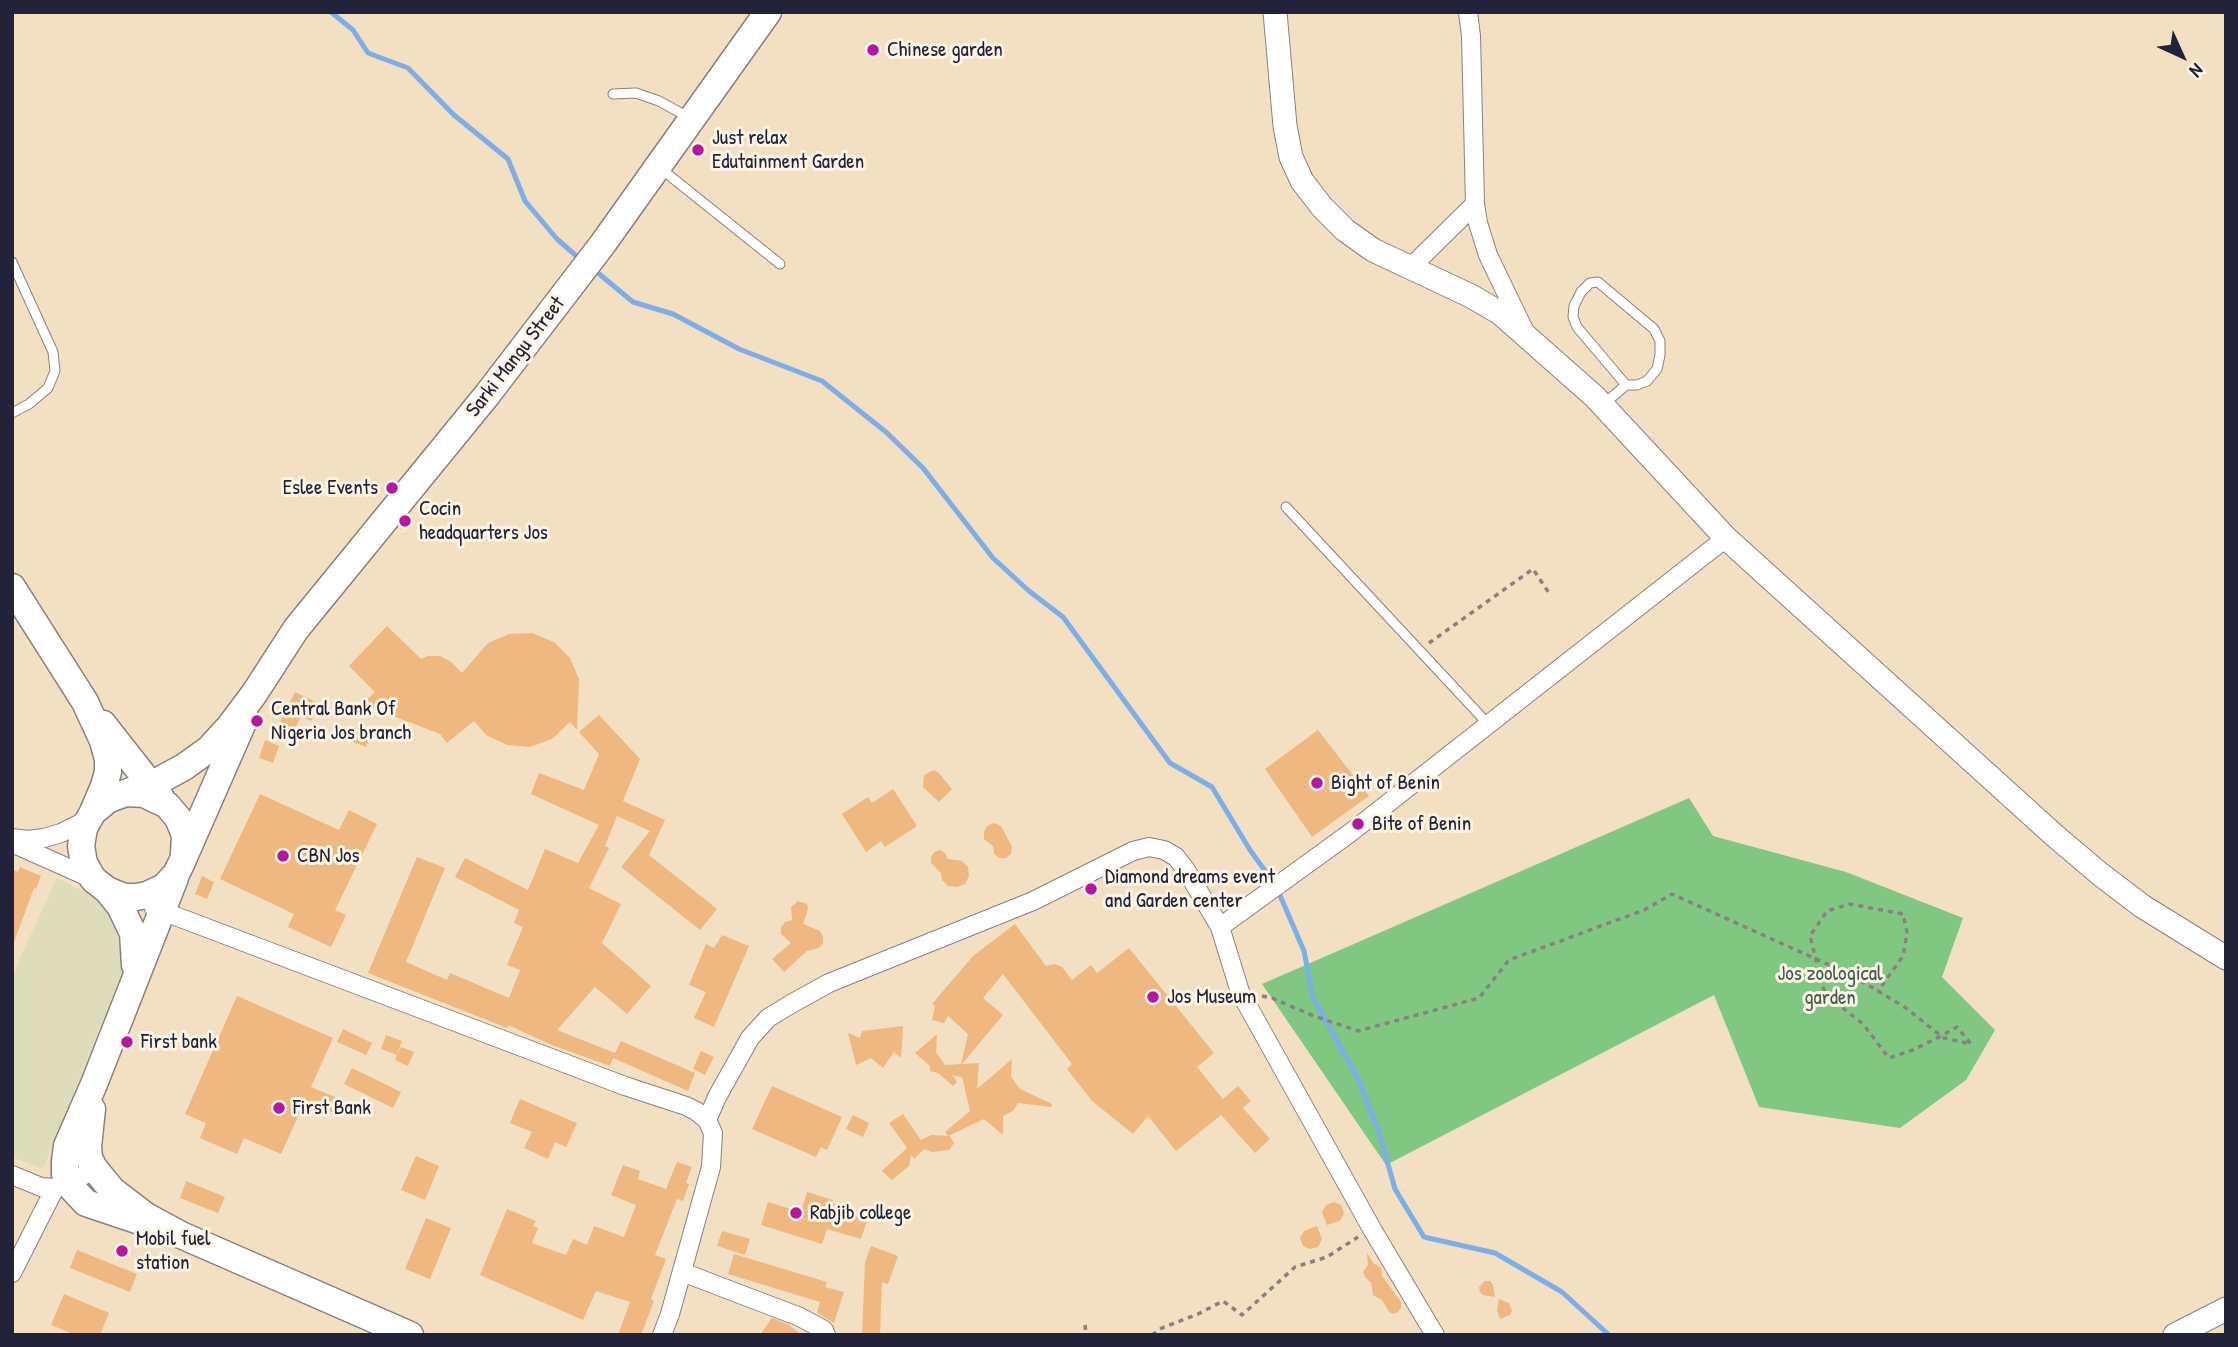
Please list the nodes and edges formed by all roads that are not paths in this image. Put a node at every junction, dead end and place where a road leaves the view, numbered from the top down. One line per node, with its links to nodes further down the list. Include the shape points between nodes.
1 (768, 12): 5 (main road, Sarki Mangu Street)
2 (1275, 12): 10 (street, via 1285,127 1302,181 1345,230)
3 (1468, 12): 7 (street)
4 (613, 94): 5 (lane, via 636,93)
5 (692, 119): 6 (main road, Sarki Mangu Street)
6 (658, 167): 9 (lane); 18 (main road, Sarki Mangu Street, via 487,395 296,629)
7 (1475, 204): 10 (street); 11 (street, via 1488,255)
8 (12, 262): 14 (lane, via 53,352 55,371 48,388)
9 (780, 264)
10 (1410, 268): 11 (street, via 1500,313)
11 (1528, 338): 13 (street)
12 (1626, 385): 12 (lane, via 1647,381 1657,369 1660,341 1654,329 1598,282 1590,283 1581,292 1573,317); 13 (lane)
13 (1603, 405): 16 (street)
14 (12, 413)
15 (1286, 507): 20 (lane)
16 (1726, 538): 20 (street); 28 (street, via 2091,866 2142,906)
17 (12, 587): 19 (main road)
18 (254, 694): 21 (main road, via 209,749); 24 (main road)
19 (85, 702): 21 (main road); 22 (main road, via 108,759 104,786)
20 (1489, 725): 27 (street)
21 (148, 794): 22 (main road, via 109,799); 24 (main road, via 183,827)
22 (90, 816): 23 (street, via 61,833); 25 (main road, via 81,846 84,863)
23 (12, 840): 25 (street)
24 (180, 864): 25 (main road, via 156,892 136,897); 26 (main road)
25 (108, 889): 26 (street); 29 (main road, via 133,933)
26 (162, 911): 29 (main road); 31 (street, via 686,1106)
27 (1220, 928): 31 (street, via 1176,858 1149,847 1133,851 1033,901 829,983 768,1018 750,1038); 42 (street, via 1240,992)
28 (2226, 958)
29 (134, 977): 30 (main road)
30 (94, 1084): 32 (main road, via 88,1146); 34 (main road, via 67,1146)
31 (707, 1120): 36 (street, via 713,1133 711,1167)
32 (94, 1168): 34 (street); 35 (main road, via 123,1200)
33 (12, 1175): 34 (street, via 41,1187)
34 (62, 1187): 35 (main road, via 97,1208); 37 (street)
35 (181, 1235): 39 (main road)
36 (681, 1272): 40 (street); 41 (street, via 800,1317)
37 (12, 1273)
38 (2226, 1309): 43 (street)
39 (410, 1335)
40 (662, 1335)
41 (826, 1335)
42 (1434, 1335)
43 (2175, 1335)

